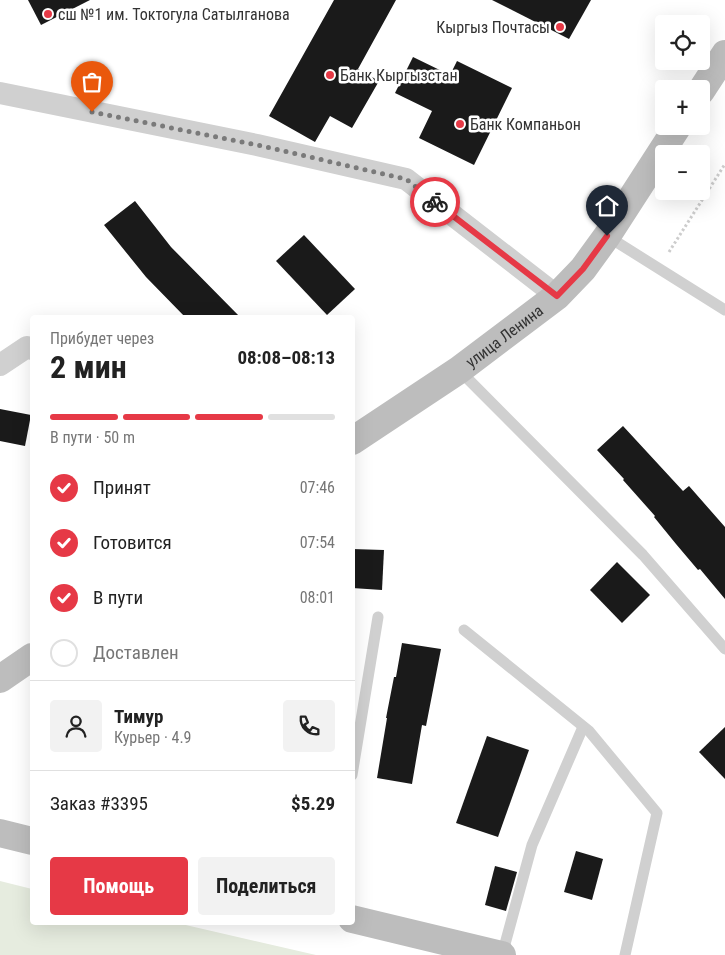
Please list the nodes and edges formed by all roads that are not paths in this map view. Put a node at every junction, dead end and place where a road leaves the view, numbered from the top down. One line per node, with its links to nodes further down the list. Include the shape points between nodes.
1 (725, 54): 2 (main road)
2 (708, 80)
3 (0, 93): 6 (street, via 406,179)
4 (672, 135): 5 (main road, улица Ленина)
5 (607, 236): 6 (main road, улица Ленина, via 583,269); 7 (lane)
6 (557, 296): 10 (main road, улица Ленина)
7 (725, 310)
8 (30, 348): 9 (street, via 27,347)
9 (0, 365)
10 (459, 370): 11 (main road, улица Ленина); 14 (lane, via 643,555)
11 (355, 438)
12 (378, 617): 18 (lane)
13 (464, 630): 17 (lane)
14 (725, 649)
15 (30, 658): 16 (main road)
16 (0, 679)
17 (583, 727): 22 (lane, via 532,845); 23 (lane, via 657,813)
18 (355, 757)
19 (0, 833): 20 (main road)
20 (30, 840)
21 (355, 920): 22 (main road)
22 (502, 955)
23 (625, 955)

